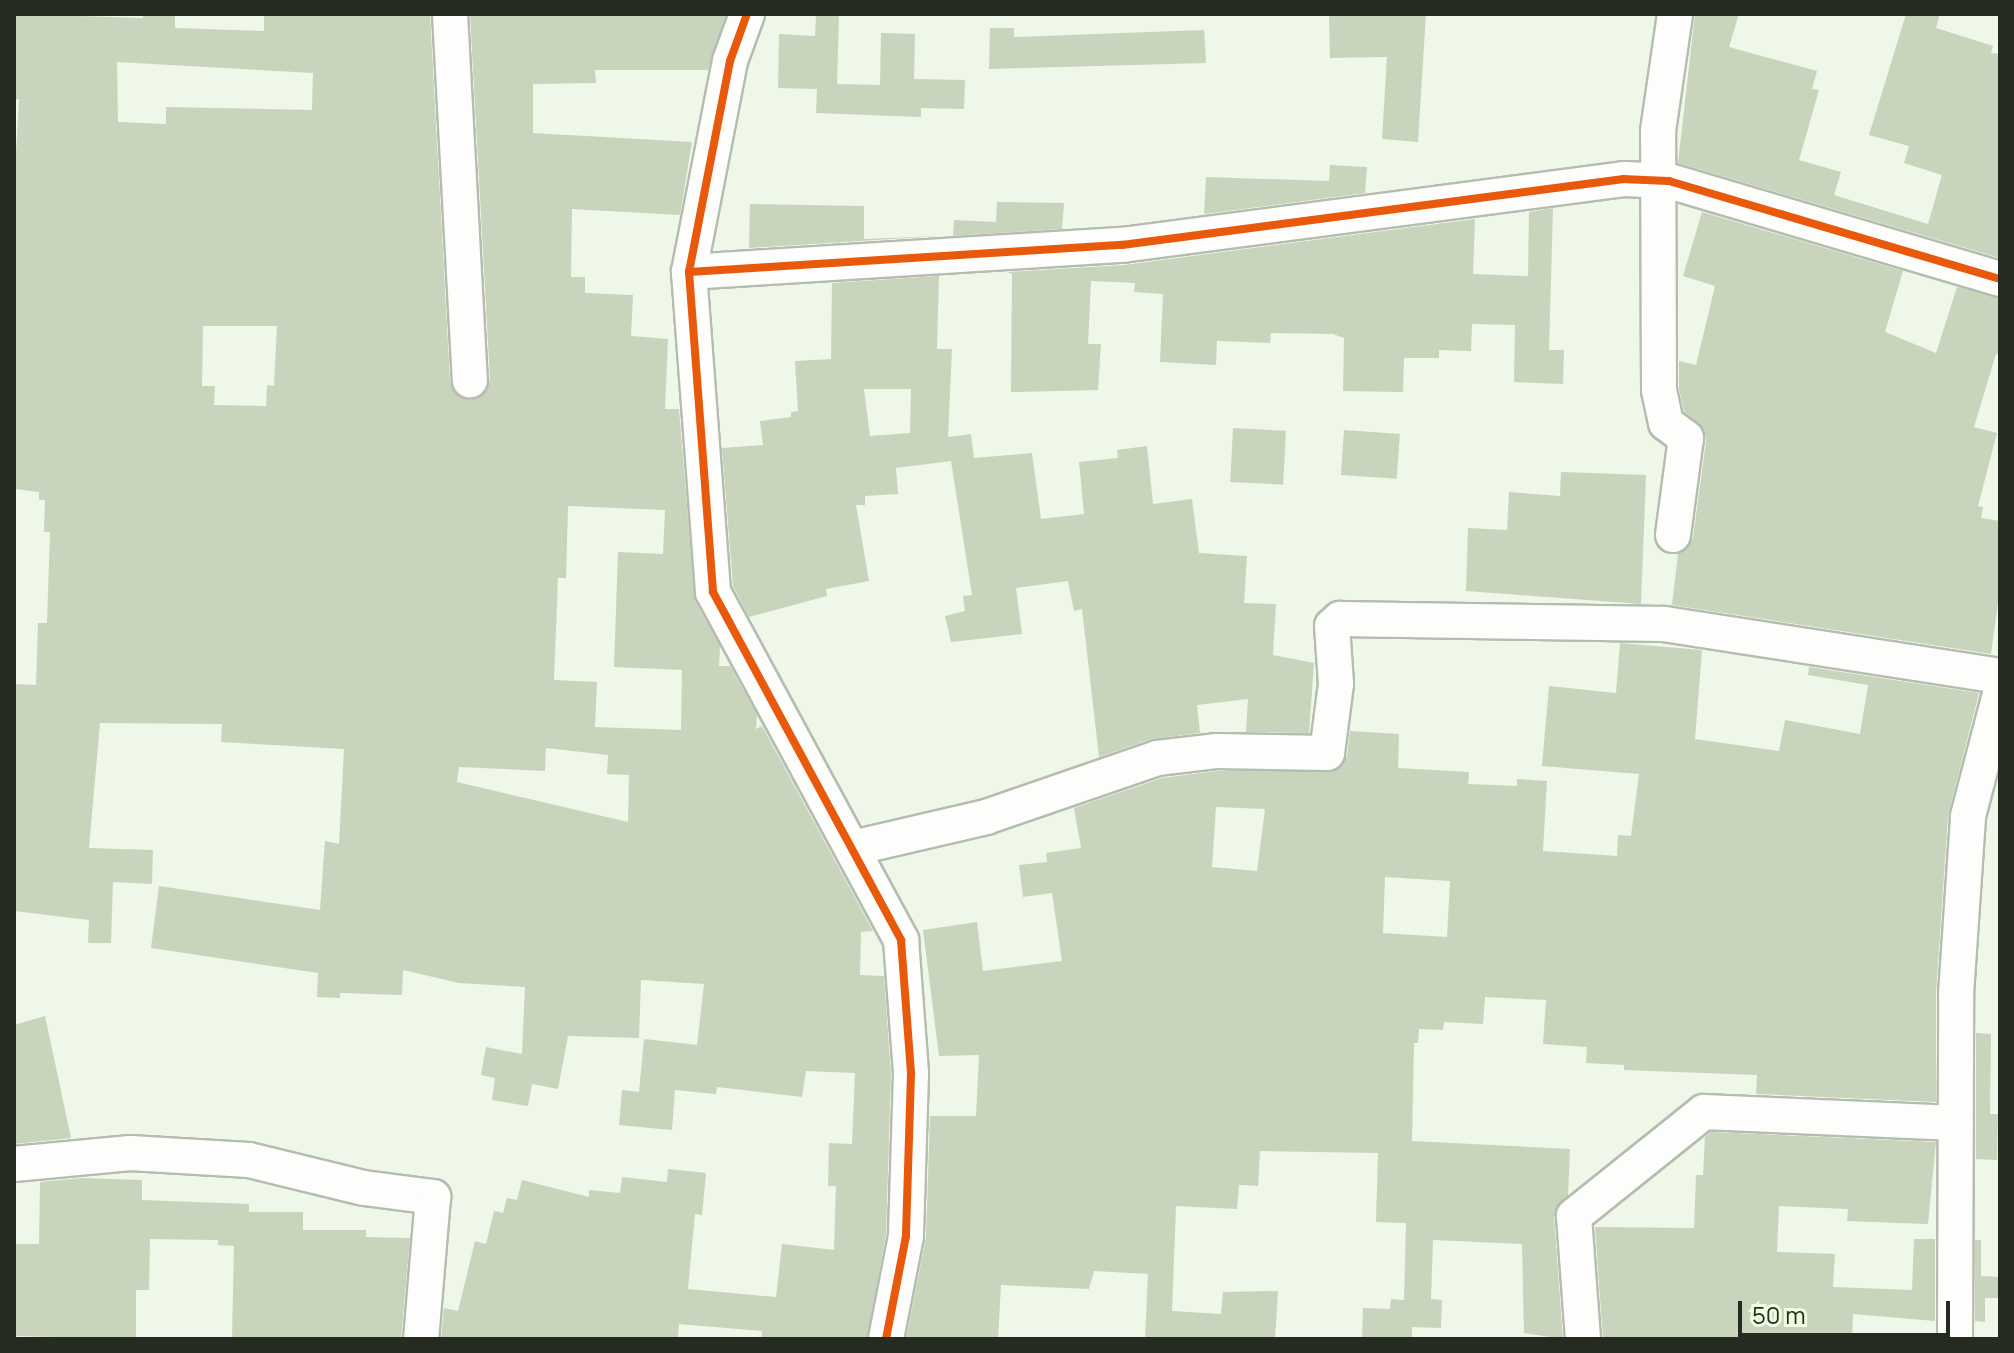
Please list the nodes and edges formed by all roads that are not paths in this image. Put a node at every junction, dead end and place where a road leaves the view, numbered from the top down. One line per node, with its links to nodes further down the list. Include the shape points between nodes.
1 (450, 14): 7 (street)
2 (747, 14): 5 (street, via 730,61)
3 (1675, 14): 4 (street, via 1658,131)
4 (1659, 180): 5 (street, via 1624,179 1122,245); 6 (street); 8 (street, via 1659,391 1666,423 1686,438)
5 (689, 272): 11 (street, via 713,592)
6 (2000, 279)
7 (470, 380)
8 (1673, 535)
9 (2000, 676): 11 (street, via 1664,624 1340,619 1332,626 1336,684 1327,753 1216,751 1157,758 986,817)
10 (2000, 694): 12 (street, via 1968,816 1956,994)
11 (853, 848): 15 (street, via 901,940 911,1074 906,1236)
12 (1956, 1123): 16 (street, via 1704,1112 1574,1216); 17 (street)
13 (14, 1164): 14 (street, via 130,1153 249,1160 364,1188 433,1197)
14 (421, 1339)
15 (886, 1339)
16 (1583, 1339)
17 (1955, 1339)

